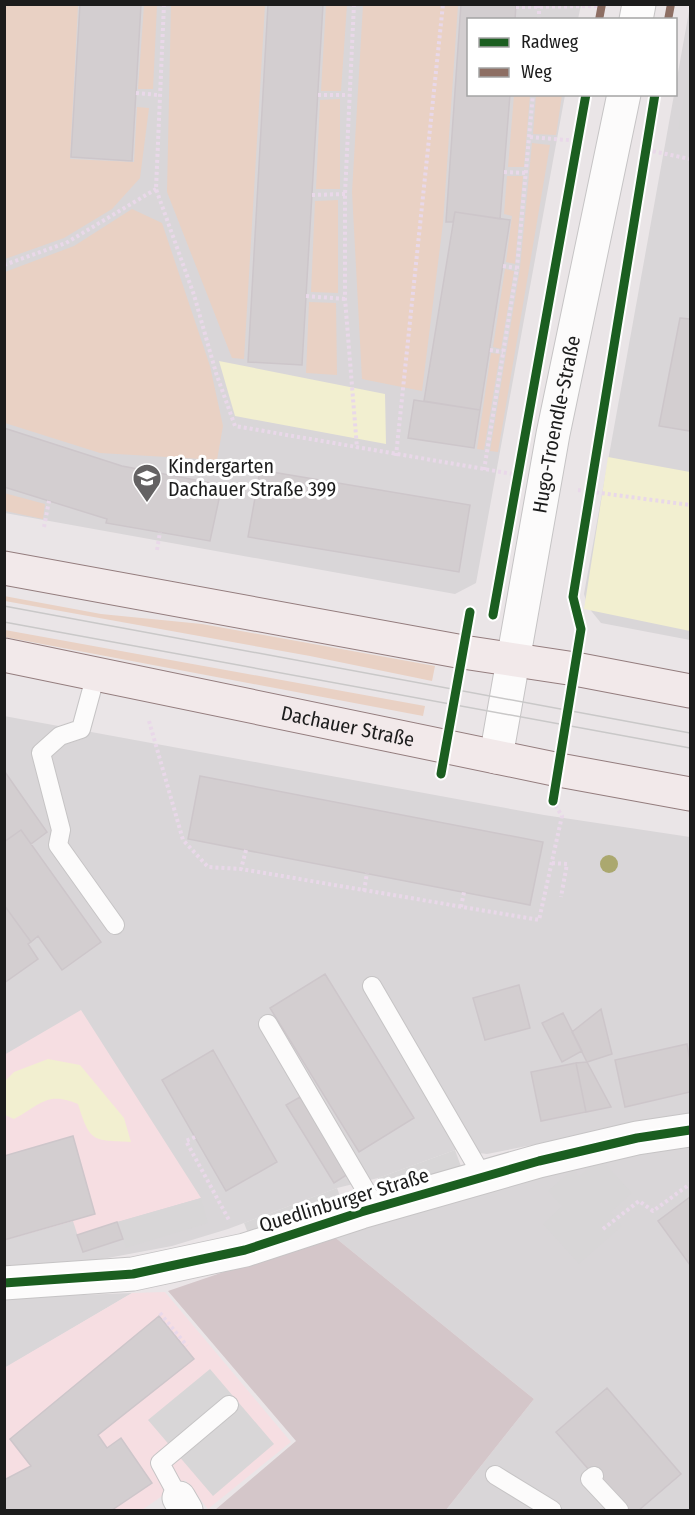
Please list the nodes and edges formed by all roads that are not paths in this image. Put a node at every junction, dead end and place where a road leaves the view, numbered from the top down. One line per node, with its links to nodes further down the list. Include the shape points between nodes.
1 (624, 96): 4 (street, Hugo-Troendle-Straße)
2 (4, 568): 4 (main road)
3 (4, 655): 5 (main road, Dachauer Straße)
4 (512, 659): 6 (main road); 7 (street, Hugo-Troendle-Straße)
5 (96, 674): 7 (main road, Dachauer Straße); 9 (lane, via 81,729 60,736 41,753 61,830 58,845)
6 (690, 691)
7 (496, 757): 8 (main road, Dachauer Straße)
8 (690, 794)
9 (115, 925)
10 (372, 986): 13 (lane)
11 (268, 1024): 14 (lane)
12 (690, 1130): 13 (street, Quedlinburger Straße, via 628,1141)
13 (483, 1177): 14 (street, Quedlinburger Straße)
14 (376, 1208): 15 (street, Quedlinburger Straße, via 245,1250 133,1274)
15 (4, 1283)
16 (230, 1405): 19 (lane, via 159,1463)
17 (495, 1475): 20 (lane)
18 (594, 1476): 21 (lane, via 590,1479)
19 (183, 1504)
20 (552, 1510)
21 (619, 1510)

